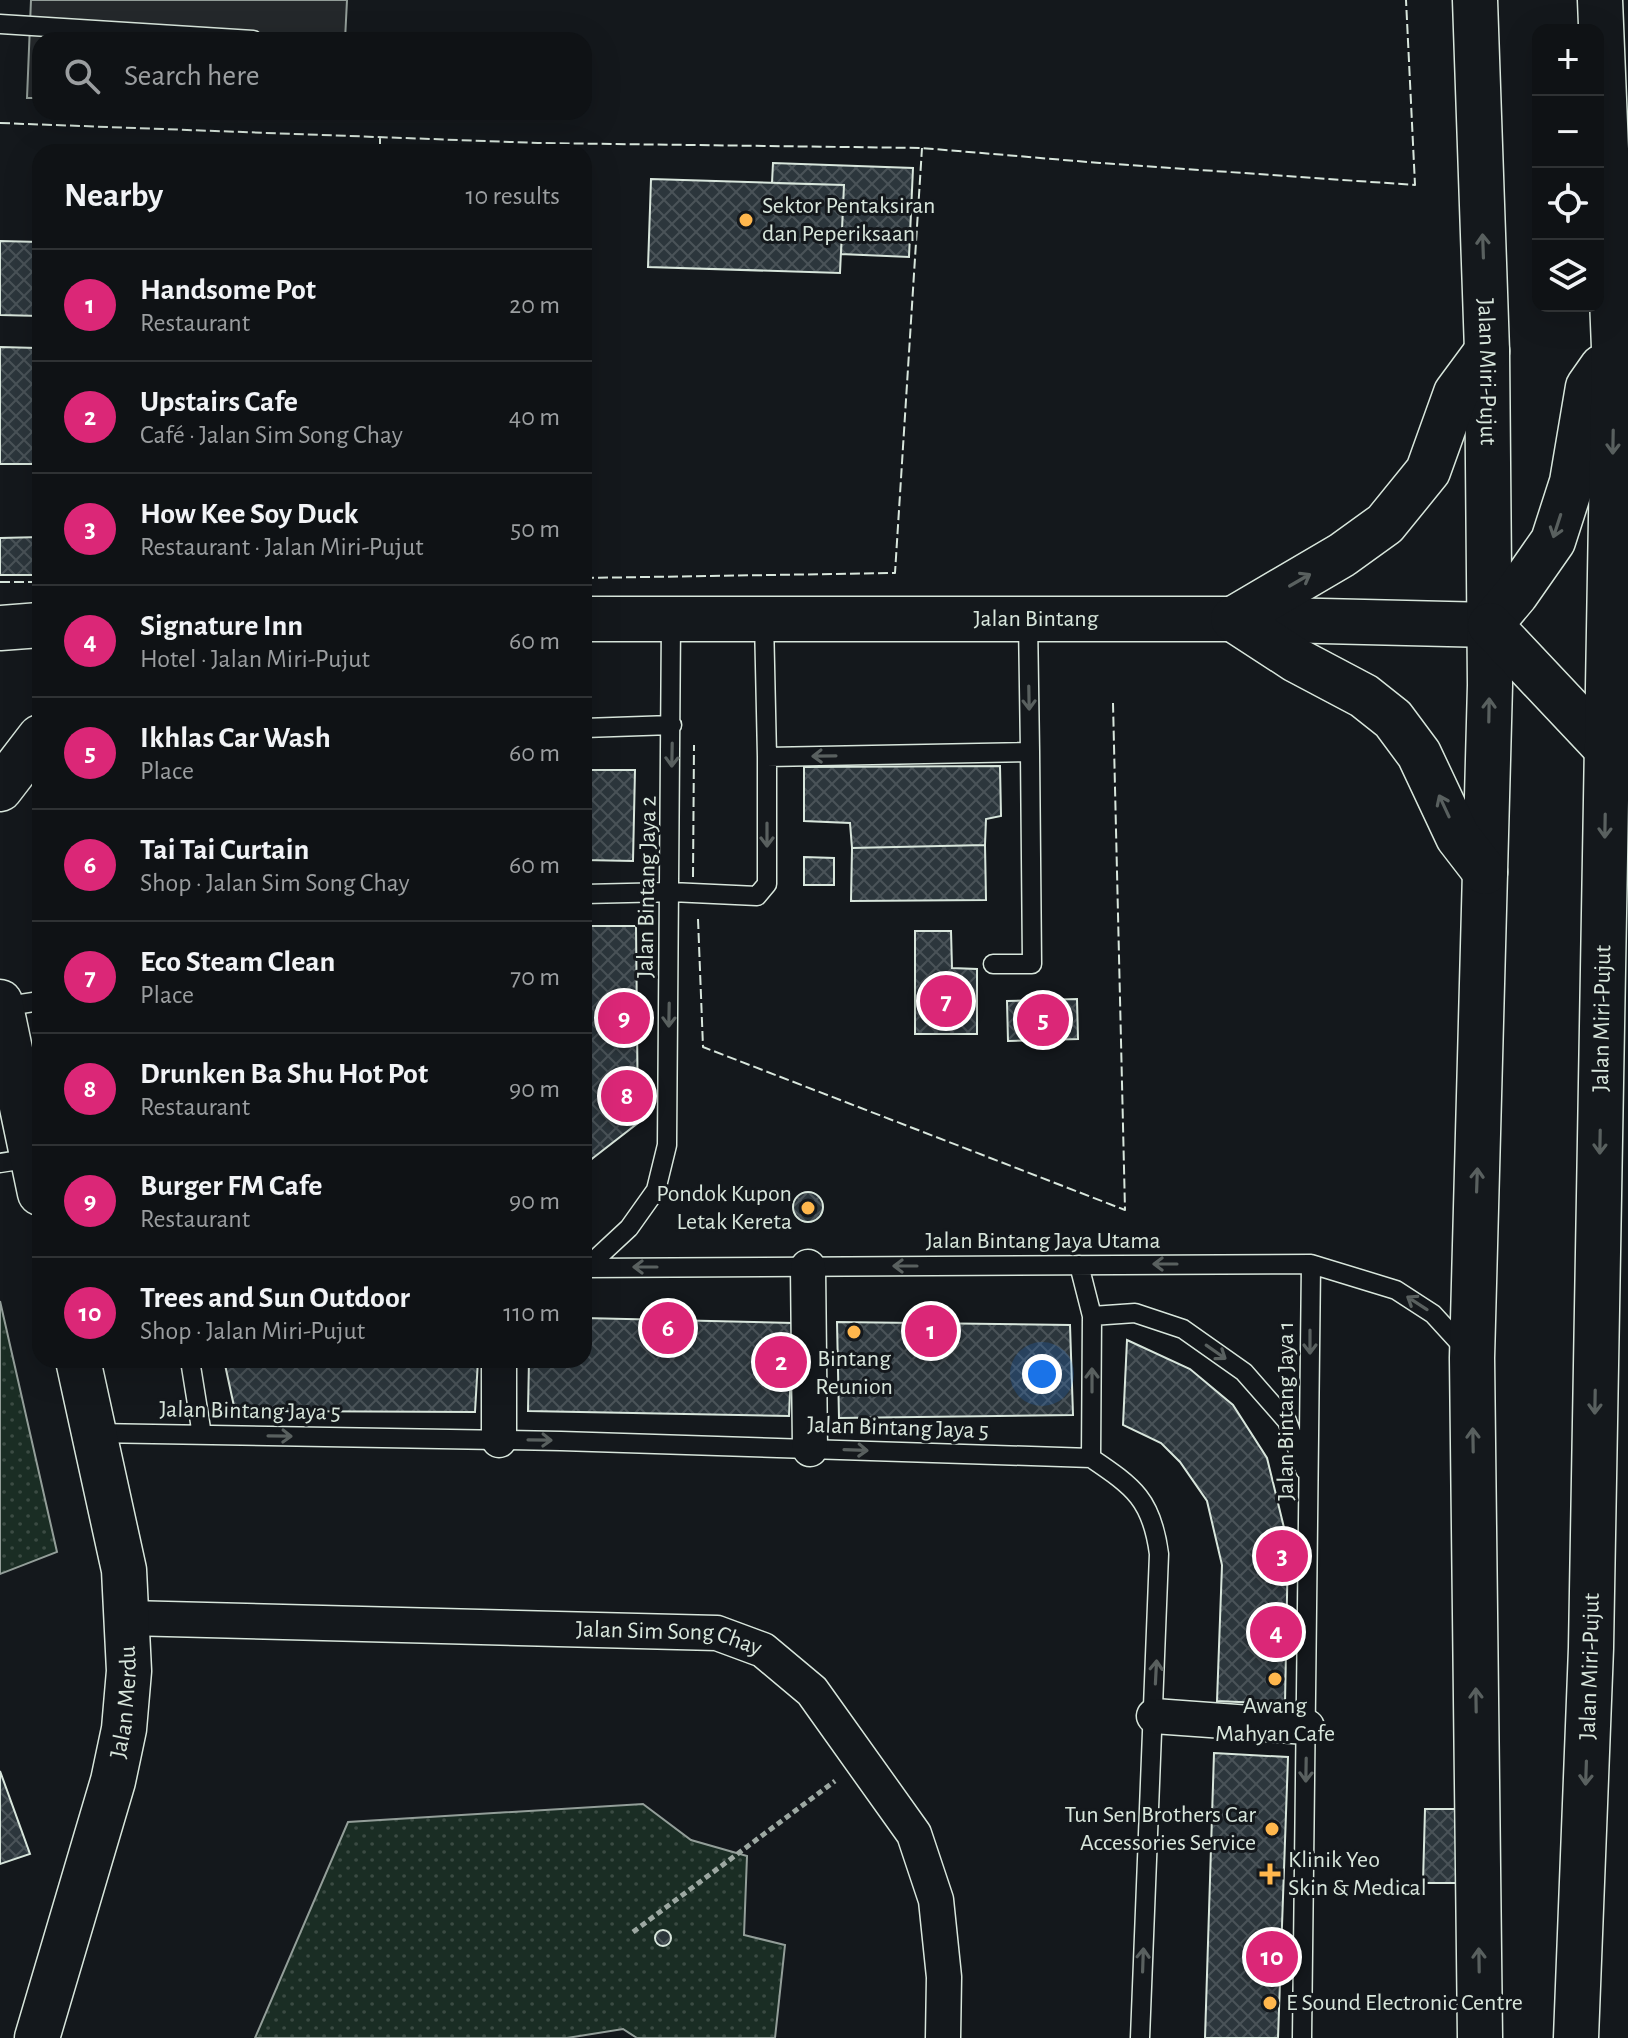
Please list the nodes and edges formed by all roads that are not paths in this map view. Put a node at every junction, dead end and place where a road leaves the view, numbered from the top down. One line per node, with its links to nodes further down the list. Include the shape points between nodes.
1 (1475, 0): 6 (main road, Jalan Miri-Pujut, one-way to 1)
2 (1600, 0): 5 (main road, Jalan Miri-Pujut)
3 (0, 24): 4 (lane)
4 (126, 32)
5 (1614, 348): 12 (main road, one-way to 12, via 1588,387 1572,482 1553,541); 18 (main road, Jalan Miri-Pujut, one-way to 18)
6 (1487, 351): 8 (main road, one-way to 6, via 1385,524 1428,471 1456,393); 12 (main road, Jalan Miri-Pujut)
7 (592, 619): 11 (main road, Jalan Bintang)
8 (1233, 619): 10 (main road, Jalan Bintang); 12 (main road, Jalan Bintang); 22 (main road, one-way to 8, via 1458,837 1419,754 1393,719 1364,696)
9 (764, 620): 10 (main road, Jalan Bintang); 11 (main road, Jalan Bintang); 20 (lane)
10 (1028, 620): 19 (lane, one-way to 19)
11 (671, 621): 15 (lane, Jalan Bintang Jaya 2)
12 (1490, 625): 18 (main road); 22 (main road, Jalan Miri-Pujut, one-way to 12)
13 (32, 626): 14 (main road)
14 (0, 628)
15 (672, 725): 16 (lane); 23 (lane, Jalan Bintang Jaya 2, one-way to 23)
16 (592, 728)
17 (32, 747): 21 (main road)
18 (1606, 748): 53 (main road, Jalan Miri-Pujut, one-way to 53, via 1591,1616)
19 (1030, 752): 20 (lane, one-way to 20); 25 (lane, via 1032,964)
20 (767, 757): 23 (lane, one-way to 23, via 767,884 757,896)
21 (0, 789)
22 (1485, 872): 35 (main road, Jalan Miri-Pujut, one-way to 22)
23 (671, 892): 24 (lane); 29 (lane, Jalan Bintang Jaya 2, one-way to 29, via 667,1145 656,1190 629,1228)
24 (592, 894)
25 (993, 964)
26 (32, 1002): 27 (lane)
27 (0, 1005): 28 (main road, via 19,1062)
28 (24, 1171)
29 (592, 1262)
30 (1311, 1264): 31 (lane, Jalan Bintang Jaya Utama, one-way to 31); 35 (lane, Jalan Bintang Jaya Utama, one-way to 30, via 1433,1314 1396,1290); 44 (lane, Jalan Bintang Jaya 1, one-way to 44)
31 (1079, 1265): 32 (lane, Jalan Bintang Jaya Utama, one-way to 32); 34 (lane)
32 (808, 1267): 33 (lane, Jalan Bintang Jaya Utama, one-way to 33); 42 (street)
33 (592, 1268)
34 (1092, 1316): 43 (lane, one-way to 34); 44 (lane, one-way to 44, via 1135,1313 1183,1329 1244,1372 1287,1421)
35 (1472, 1358): 52 (main road, Jalan Miri-Pujut, one-way to 35)
36 (80, 1368): 39 (main road, Jalan Merdu)
37 (191, 1368): 40 (lane)
38 (499, 1368): 41 (street)
39 (95, 1433): 40 (lane, Jalan Bintang Jaya 5); 45 (main road, Jalan Merdu, via 124,1570)
40 (202, 1435): 41 (lane, Jalan Bintang Jaya 5, one-way to 41)
41 (499, 1440): 42 (lane, Jalan Bintang Jaya 5, one-way to 42)
42 (810, 1449): 43 (lane, Jalan Bintang Jaya 5, one-way to 43)
43 (1091, 1458): 46 (lane, one-way to 43, via 1160,1581 1156,1527 1129,1483)
44 (1309, 1481): 47 (lane, Jalan Bintang Jaya 1)
45 (128, 1618): 48 (main road, Jalan Merdu, via 124,1729 113,1781); 49 (street, Jalan Sim Song Chay, via 717,1633 763,1650 812,1691 914,1834 936,1900 944,1977)
46 (1154, 1716): 47 (street); 50 (lane, one-way to 46)
47 (1307, 1727): 51 (lane, Jalan Bintang Jaya 1, one-way to 51)
48 (37, 2038)
49 (943, 2038)
50 (1140, 2038)
51 (1302, 2038)
52 (1480, 2038)
53 (1576, 2038)

